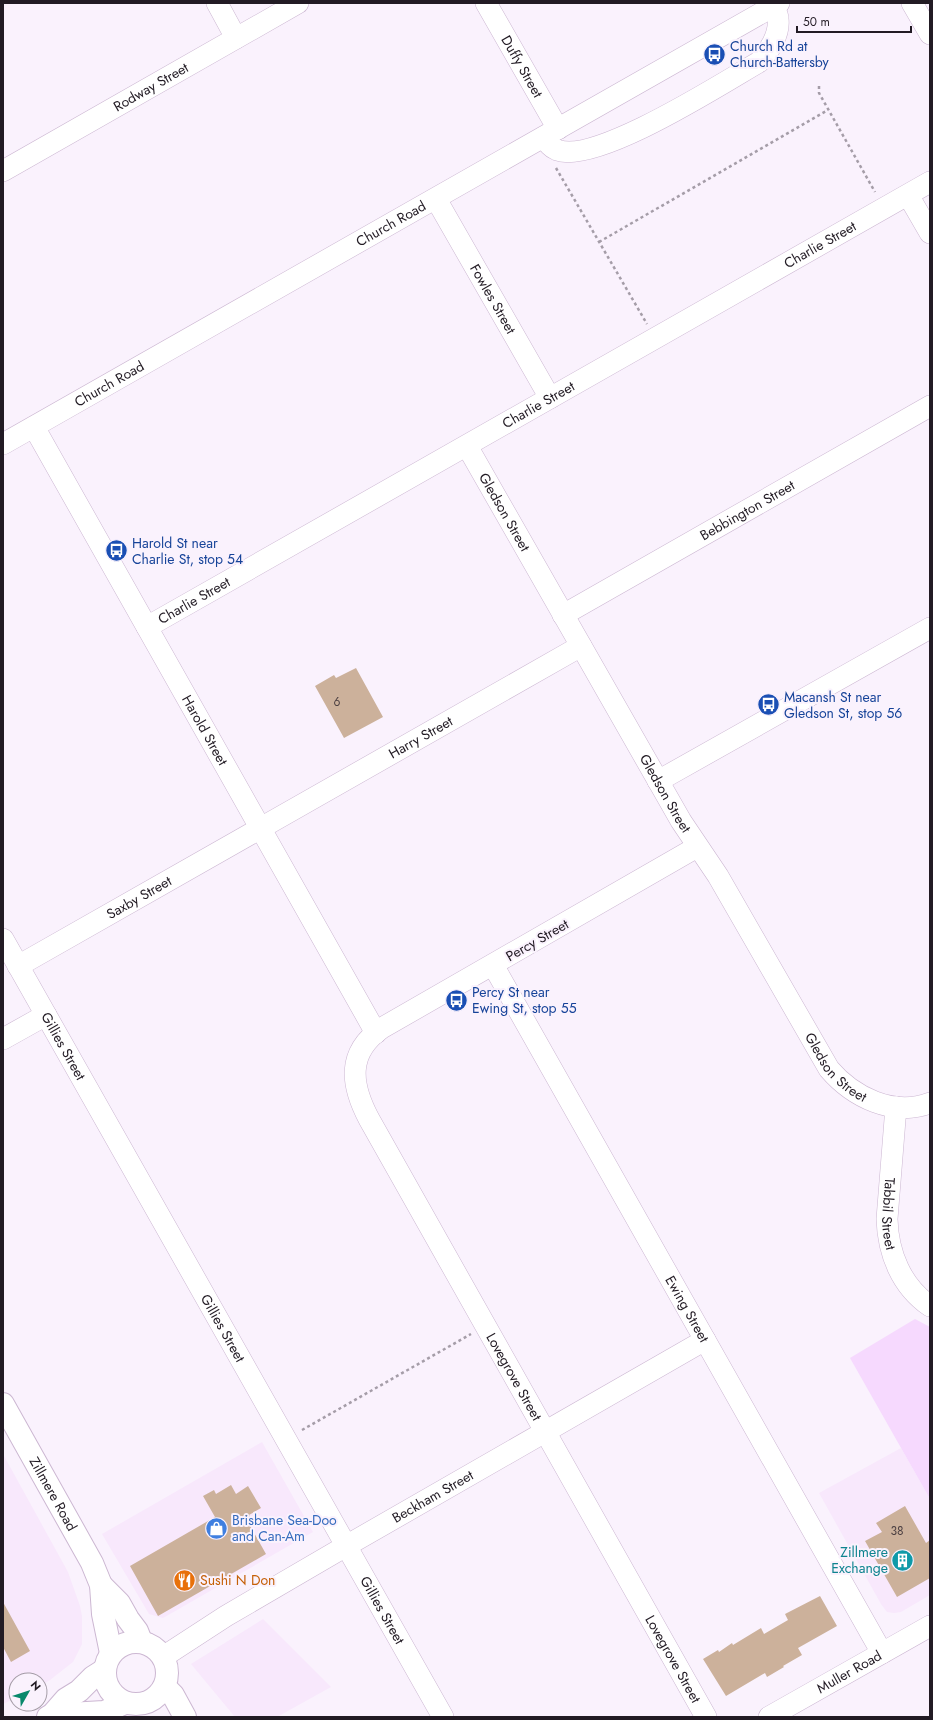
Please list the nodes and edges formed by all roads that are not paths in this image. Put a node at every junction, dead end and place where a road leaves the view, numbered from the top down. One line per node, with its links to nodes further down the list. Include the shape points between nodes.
1 (217, 3): 7 (street)
2 (298, 3): 7 (street, Rodway Street)
3 (486, 3): 8 (street, Duffy Street)
4 (912, 3): 6 (street)
5 (776, 5): 8 (street, Church Road); 8 (street, Duffy Street, via 777,27 765,57 657,121 602,145 567,152 550,146)
6 (930, 34)
7 (236, 38): 9 (street, Rodway Street)
8 (551, 133): 12 (street, Church Road)
9 (3, 171)
10 (930, 182): 11 (street, Charlie Street)
11 (908, 195): 13 (street); 14 (street, Charlie Street)
12 (436, 199): 14 (street, Fowles Street); 16 (street, Church Road)
13 (930, 233)
14 (550, 398): 18 (street, Charlie Street)
15 (930, 406): 19 (street, Bebbington Street)
16 (34, 427): 17 (street, Church Road); 20 (street, Harold Street)
17 (3, 444)
18 (467, 446): 19 (street, Gledson Street); 20 (street, Charlie Street)
19 (563, 615): 22 (street, Gledson Street)
20 (147, 627): 24 (street, Harold Street)
21 (930, 628): 23 (street)
22 (581, 646): 23 (street, Gledson Street); 24 (street, Harry Street)
23 (658, 781): 25 (street, Gledson Street)
24 (260, 828): 28 (street, Saxby Street); 30 (street, Harold Street)
25 (697, 847): 27 (street, Percy Street); 33 (street, Gledson Street, via 718,876 829,1069 859,1095)
26 (3, 939): 28 (street, Gillies Street)
27 (493, 965): 30 (street, Percy Street); 35 (street, Ewing Street)
28 (18, 966): 29 (street, Gillies Street)
29 (46, 1015): 31 (street); 38 (street, Gillies Street)
30 (376, 1033): 37 (street, Lovegrove Street, via 363,1046 357,1058 355,1074 359,1100)
31 (3, 1039)
32 (930, 1104): 33 (street, Gledson Street)
33 (896, 1107): 34 (street, Tabbil Street, via 887,1234 894,1259 906,1283)
34 (930, 1306)
35 (705, 1340): 37 (street, Beckham Street); 42 (street, Ewing Street)
36 (3, 1404): 39 (main road, Zillmere Road, via 86,1551)
37 (546, 1432): 38 (street, Beckham Street); 50 (street, Lovegrove Street)
38 (346, 1546): 43 (street, Beckham Street, via 226,1616); 49 (street, Gillies Street)
39 (101, 1585): 41 (main road, Zillmere Road, via 119,1603); 44 (main road, Zillmere Road)
40 (930, 1626): 42 (street, Muller Road)
41 (141, 1641): 43 (main road, via 158,1649); 44 (main road, via 124,1643)
42 (882, 1653): 51 (street, Muller Road)
43 (163, 1657): 45 (main road, via 168,1677)
44 (108, 1662): 46 (main road, via 106,1681 110,1690 116,1698); 47 (main road)
45 (165, 1687): 46 (main road, via 159,1695); 48 (main road)
46 (136, 1708): 47 (main road)
47 (50, 1716)
48 (185, 1717)
49 (443, 1717)
50 (706, 1717)
51 (769, 1717)

